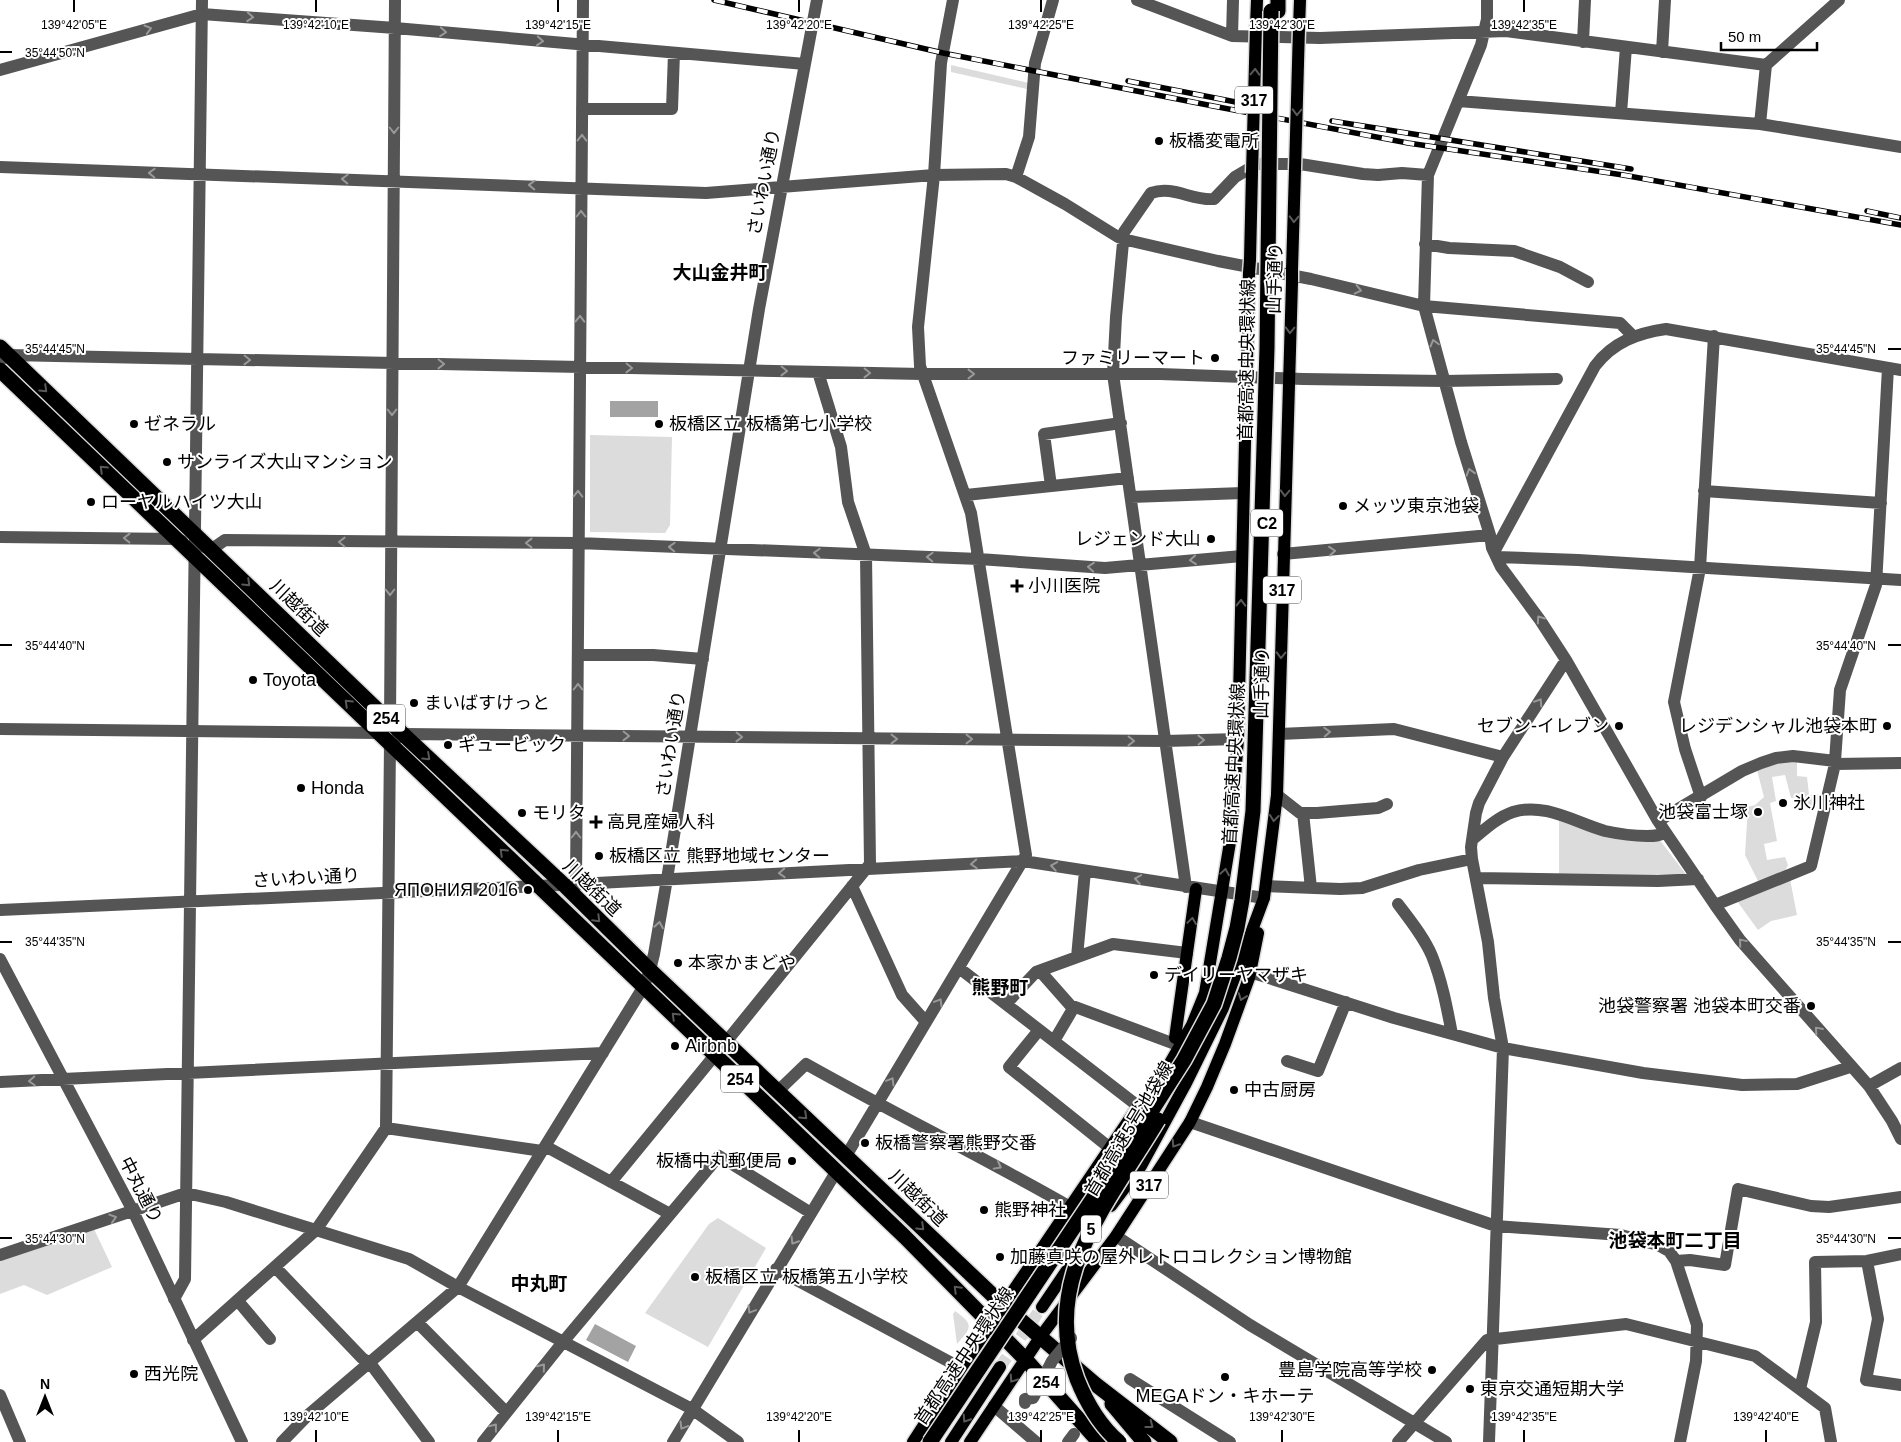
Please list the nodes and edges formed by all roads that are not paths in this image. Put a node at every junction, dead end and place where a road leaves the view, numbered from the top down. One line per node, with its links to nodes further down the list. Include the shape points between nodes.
1 (202, 0): 16 (street)
2 (395, 0): 17 (street)
3 (583, 0): 21 (street)
4 (817, 0): 25 (street, さいわい通り)
5 (953, 0): 35 (street, via 941,62)
6 (1053, 0): 37 (street, via 1035,63 1029,137)
7 (1138, 0): 19 (street)
8 (1233, 0): 19 (street)
9 (1257, 0): 57 (main road, 山手通り / 317, one-way to 9, bridge)
10 (1300, 0): 58 (main road, 山手通り / 317, one-way to 58, bridge)
11 (1487, 0): 18 (street)
12 (1585, 0): 20 (street)
13 (1665, 0): 23 (street)
14 (1839, 0): 26 (street)
15 (1274, 4): 141 (highway, 首都高速中央環状線 / C2, via 1272,348 1258,812 1242,929 1224,990)
16 (202, 14): 17 (street, one-way to 17); 27 (street, one-way to 16); 34 (street)
17 (395, 28): 21 (street, one-way to 21); 38 (street, one-way to 38)
18 (1484, 32): 19 (street, via 1320,38); 20 (street, via 1506,31); 28 (street)
19 (1232, 36)
20 (1583, 42): 22 (street)
21 (583, 45): 24 (street); 29 (street)
22 (1626, 47): 23 (street); 30 (street)
23 (1662, 52): 26 (street)
24 (674, 53): 25 (street); 29 (street, via 672,109)
25 (805, 64): 40 (street, さいわい通り)
26 (1766, 65): 31 (street)
27 (0, 70)
28 (1458, 101): 30 (street); 36 (street)
29 (582, 109): 39 (street, one-way to 29)
30 (1621, 113): 31 (street)
31 (1760, 124): 32 (street)
32 (1901, 144)
33 (0, 167): 34 (street, one-way to 33)
34 (201, 175): 38 (street, one-way to 34); 48 (street)
35 (934, 175): 37 (street, via 1006,174); 40 (street); 55 (street, via 918,327)
36 (1428, 175): 41 (street, via 1378,175 1300,164 1257,164 1235,176 1214,199 1205,200 1164,190 1151,193 1124,232); 42 (street)
37 (1016, 177): 41 (street)
38 (394, 181): 39 (street, one-way to 38); 49 (street)
39 (581, 187): 40 (street, via 706,192); 50 (street, one-way to 39)
40 (780, 187): 53 (street, さいわい通り)
41 (1123, 239): 44 (street, one-way to 44); 56 (street)
42 (1426, 244): 43 (street, via 1514,251 1552,264); 44 (street)
43 (1588, 282)
44 (1424, 306): 46 (street, via 1620,323); 60 (street, one-way to 44)
45 (1714, 336): 46 (street, via 1666,329); 51 (street); 64 (street)
46 (1634, 337): 79 (street, via 1612,348 1595,366)
47 (3, 354): 48 (street); 74 (highway, 川越街道 / 254, one-way to 74)
48 (198, 359): 49 (street, one-way to 49); 74 (street)
49 (392, 363): 50 (street, one-way to 50); 72 (street, one-way to 72)
50 (580, 367): 53 (street, one-way to 53); 73 (street, one-way to 50)
51 (1895, 368): 68 (street)
52 (0, 370): 71 (highway, 川越街道 / 254, one-way to 52)
53 (749, 371): 54 (street, one-way to 54); 76 (street, さいわい通り)
54 (818, 372): 55 (street, one-way to 55); 78 (street, via 841,447 848,502)
55 (922, 374): 56 (street, one-way to 56); 66 (street)
56 (1113, 374): 57 (street); 61 (street)
57 (1247, 376): 58 (street); 65 (main road, 山手通り / 317)
58 (1289, 378): 60 (street); 77 (main road, 山手通り / 317, one-way to 77)
59 (1557, 379): 60 (street)
60 (1444, 381): 69 (street, one-way to 60)
61 (1121, 423): 62 (street); 63 (street, via 1044,434)
62 (1128, 478): 63 (street); 67 (street)
63 (1051, 486): 66 (street)
64 (1704, 491): 68 (street); 83 (street)
65 (1244, 493): 67 (street); 80 (main road, 山手通り / 317)
66 (966, 495): 81 (street)
67 (1130, 497): 82 (street)
68 (1881, 503): 84 (street)
69 (1490, 535): 77 (street, one-way to 69); 79 (street)
70 (0, 537): 71 (street, one-way to 70)
71 (176, 539): 74 (highway, 川越街道 / 254)
72 (390, 543): 73 (street, one-way to 72); 75 (street, one-way to 75, via 225,540); 91 (street, one-way to 91)
73 (578, 543): 76 (street, one-way to 73); 86 (street)
74 (196, 546): 75 (highway, 川越街道 / 254); 90 (street); 91 (highway, 川越街道 / 254, one-way to 74)
75 (212, 549): 91 (highway, 川越街道 / 254, one-way to 91)
76 (721, 549): 78 (street, one-way to 76); 87 (street, さいわい通り)
77 (1283, 554): 93 (main road, 山手通り / 317, one-way to 93)
78 (866, 555): 81 (street, one-way to 78); 96 (street)
79 (1495, 555): 83 (street); 88 (street, one-way to 79)
80 (1242, 556): 82 (street, one-way to 82); 97 (main road, 山手通り / 317, one-way to 80)
81 (979, 559): 82 (street, one-way to 81, via 1105,568); 98 (street)
82 (1140, 565): 99 (street)
83 (1700, 568): 84 (street); 104 (street, via 1674,702 1684,749)
84 (1877, 579): 85 (street); 101 (street, via 1840,690)
85 (1901, 580)
86 (578, 656): 87 (street, via 653,655); 94 (street, one-way to 86)
87 (703, 659): 95 (street, さいわい通り)
88 (1566, 660): 100 (street, one-way to 88); 107 (street)
89 (0, 729): 90 (street)
90 (191, 731): 91 (street); 124 (street)
91 (387, 733): 92 (highway, 川越街道 / 254); 117 (highway, 川越街道 / 254, one-way to 91); 121 (street)
92 (403, 734): 94 (street); 116 (highway, 川越街道 / 254, one-way to 116)
93 (1279, 734): 100 (street, one-way to 100, via 1394,729); 103 (main road, 山手通り / 317)
94 (577, 736): 95 (street, one-way to 95); 116 (street, one-way to 94)
95 (690, 737): 96 (street, one-way to 96); 114 (street, さいわい通り)
96 (867, 739): 98 (street, one-way to 98); 111 (street, via 870,864)
97 (1238, 739): 99 (street, one-way to 97); 122 (main road, 山手通り / 317, one-way to 97, via 1230,842)
98 (1008, 740): 99 (street, one-way to 99); 110 (street, via 1025,846)
99 (1165, 741): 119 (street)
100 (1503, 757): 108 (street, via 1479,803)
101 (1835, 762): 102 (street); 104 (street, via 1803,756 1776,758 1742,771); 126 (street, via 1811,866)
102 (1901, 763)
103 (1277, 795): 106 (street); 123 (main road, 山手通り / 317, one-way to 123)
104 (1700, 796): 107 (street)
105 (1387, 804): 106 (street, via 1378,808)
106 (1303, 813): 120 (street)
107 (1661, 827): 108 (street, via 1661,835 1637,836 1605,831 1573,818 1540,810 1523,810 1511,812); 115 (street)
108 (1472, 840): 109 (street)
109 (1472, 859): 113 (street); 120 (street, via 1419,870 1362,888)
110 (1023, 861): 111 (street, one-way to 111); 112 (street, one-way to 110); 132 (street)
111 (866, 869): 114 (street, one-way to 114); 118 (street)
112 (1086, 871): 119 (street, one-way to 112); 130 (street)
113 (1476, 878): 115 (street); 147 (street)
114 (667, 879): 116 (street, さいわい通り); 133 (street, one-way to 114)
115 (1698, 879): 126 (street)
116 (569, 884): 117 (street, さいわい通り); 133 (highway, 川越街道 / 254, one-way to 133)
117 (539, 886): 121 (street, さいわい通り); 136 (highway, 川越街道 / 254)
118 (852, 886): 140 (street, via 902,995); 146 (street)
119 (1191, 888): 122 (street); 128 (main road, one-way to 119)
120 (1311, 888): 123 (street)
121 (388, 892): 124 (street, さいわい通り); 151 (street)
122 (1221, 892): 123 (street); 129 (main road, 山手通り / 317)
123 (1265, 892): 135 (main road, 317); 189 (main road, 山手通り / 317, via 1223,1008 1181,1093 1141,1166)
124 (190, 902): 127 (street, さいわい通り); 154 (street)
125 (1398, 904): 143 (street, via 1431,954)
126 (1715, 905): 152 (street, one-way to 126, via 1740,940)
127 (0, 910)
128 (1187, 953): 130 (street, via 1113,944); 145 (main road)
129 (1212, 955): 145 (main road, 317); 184 (main road, 山手通り / 317, via 1205,993 1192,1025 1145,1108)
130 (1077, 957): 134 (street)
131 (0, 959): 155 (street, 中丸通り)
132 (959, 968): 138 (street); 140 (street, one-way to 132)
133 (650, 970): 136 (street); 146 (highway, 川越街道 / 254)
134 (1040, 971): 138 (street); 139 (street)
135 (1250, 972): 137 (street); 161 (main road, 317, one-way to 161, via 1225,1044)
136 (644, 986): 148 (street); 149 (highway, 川越街道 / 254, one-way to 136)
137 (1346, 1002): 143 (street); 150 (street, via 1318,1071)
138 (1006, 1004): 142 (street)
139 (1074, 1007): 144 (street); 145 (street)
140 (926, 1022): 159 (street, one-way to 140)
141 (1205, 1027): 223 (highway, 首都高速中央環状線 / C2, bridge); 224 (highway, 首都高速中央環状線 / C2, bridge, via 1168,1093); 229 (highway, 首都高速5号池袋線 / 5, bridge, via 1177,1080 1082,1236 1064,1286 1059,1336 1066,1374 1084,1414); 230 (highway, 首都高速5号池袋線 / 5, bridge, via 1179,1083 1094,1222 1069,1288 1067,1335 1074,1372 1096,1417)
142 (1039, 1030): 144 (street); 165 (street, via 1008,1067)
143 (1452, 1034): 147 (street)
144 (1054, 1041): 160 (street)
145 (1174, 1041): 160 (main road, 317)
146 (726, 1042): 158 (highway, 川越街道 / 254)
147 (1503, 1048): 152 (street, via 1643,1073 1742,1085 1797,1084); 175 (street)
148 (603, 1054): 151 (street); 164 (street)
149 (715, 1055): 167 (highway, 川越街道 / 254); 168 (street)
150 (1288, 1061)
151 (387, 1064): 154 (street); 162 (street)
152 (1850, 1066): 157 (street)
153 (1901, 1068): 157 (street)
154 (187, 1073): 155 (street); 169 (street)
155 (63, 1079): 156 (street, one-way to 156); 172 (street, 中丸通り)
156 (0, 1082)
157 (1869, 1086): 163 (street)
158 (778, 1091): 159 (street, via 806,1064); 166 (highway, 川越街道 / 254, one-way to 166)
159 (877, 1104): 166 (street); 171 (street, one-way to 171)
160 (1138, 1106): 165 (main road, 317)
161 (1190, 1122): 175 (street); 177 (main road, 317, one-way to 177)
162 (386, 1128): 164 (street); 176 (street)
163 (1901, 1139)
164 (543, 1148): 168 (street); 185 (street)
165 (1110, 1148): 171 (main road, 317)
166 (846, 1156): 188 (highway, 川越街道 / 254, one-way to 188)
167 (832, 1178): 173 (street); 191 (highway, 川越街道 / 254, one-way to 167, via 904,1237)
168 (611, 1182): 174 (street)
169 (186, 1193): 172 (street); 176 (street); 186 (street, via 185,1279)
170 (1901, 1197): 180 (street, via 1829,1207 1811,1206 1738,1189 1725,1265)
171 (1070, 1207): 188 (main road, 317)
172 (133, 1211): 178 (street, one-way to 172); 186 (street, 中丸通り)
173 (811, 1213): 174 (street, via 719,1156); 183 (street, one-way to 183)
174 (670, 1214): 197 (street)
175 (1496, 1226): 180 (street, via 1621,1235 1658,1245 1669,1251); 195 (street)
176 (316, 1230): 182 (street); 185 (street, via 409,1259)
177 (1116, 1236): 192 (main road, 317); 213 (street, via 1250,1325)
178 (0, 1254)
179 (1901, 1254): 181 (street)
180 (1676, 1261): 198 (street, via 1697,1324)
181 (1867, 1261): 206 (street, via 1878,1319 1866,1380); 207 (street, via 1815,1262 1816,1322)
182 (275, 1267): 187 (street); 201 (street)
183 (776, 1269): 203 (street); 211 (street, one-way to 211)
184 (1030, 1281)
185 (458, 1287): 190 (street); 197 (street)
186 (174, 1298): 196 (street, 中丸通り)
187 (238, 1301): 194 (street); 196 (street)
188 (1003, 1305): 191 (main road, 317); 192 (highway, 川越街道 / 254)
189 (1042, 1307)
190 (418, 1323): 201 (street); 212 (street)
191 (991, 1324): 200 (highway, 川越街道 / 254); 203 (main road, 317)
192 (1041, 1336): 200 (main road, 317); 205 (highway, 川越街道 / 254)
193 (1071, 1338): 209 (street, bridge, via 1052,1361 1032,1398 1025,1399)
194 (270, 1339)
195 (1493, 1339): 198 (street, via 1626,1324); 213 (street, via 1487,1340); 236 (street)
196 (193, 1340): 215 (street, 中丸通り)
197 (563, 1342): 211 (street); 212 (street, one-way to 197)
198 (1696, 1342): 207 (street, via 1755,1356); 237 (street, via 1696,1361)
199 (980, 1354): 222 (main road)
200 (1026, 1360): 210 (main road, 317, one-way to 210); 228 (highway, 川越街道 / 254)
201 (370, 1363): 216 (street, via 308,1415); 217 (street)
202 (1000, 1367): 225 (main road, one-way to 225)
203 (961, 1368): 221 (main road, 317)
204 (1130, 1379): 233 (street)
205 (1095, 1384): 231 (highway); 232 (highway, 川越街道 / 254, one-way to 232)
206 (1901, 1385)
207 (1800, 1389): 238 (street, via 1825,1408)
208 (0, 1395): 214 (street)
209 (1025, 1403)
210 (994, 1406): 226 (main road, 317); 227 (street)
211 (692, 1409): 219 (street, one-way to 219); 220 (street)
212 (506, 1412): 218 (street, one-way to 212)
213 (1414, 1423): 234 (street); 235 (street)
214 (20, 1442)
215 (242, 1442)
216 (282, 1442)
217 (429, 1442)
218 (483, 1442)
219 (673, 1442)
220 (738, 1442)
221 (913, 1442)
222 (922, 1442)
223 (930, 1442)
224 (935, 1442)
225 (951, 1442)
226 (970, 1442)
227 (1036, 1442)
228 (1099, 1442)
229 (1106, 1442)
230 (1119, 1442)
231 (1144, 1442)
232 (1170, 1442)
233 (1230, 1442)
234 (1398, 1442)
235 (1446, 1442)
236 (1489, 1442)
237 (1680, 1442)
238 (1830, 1442)

